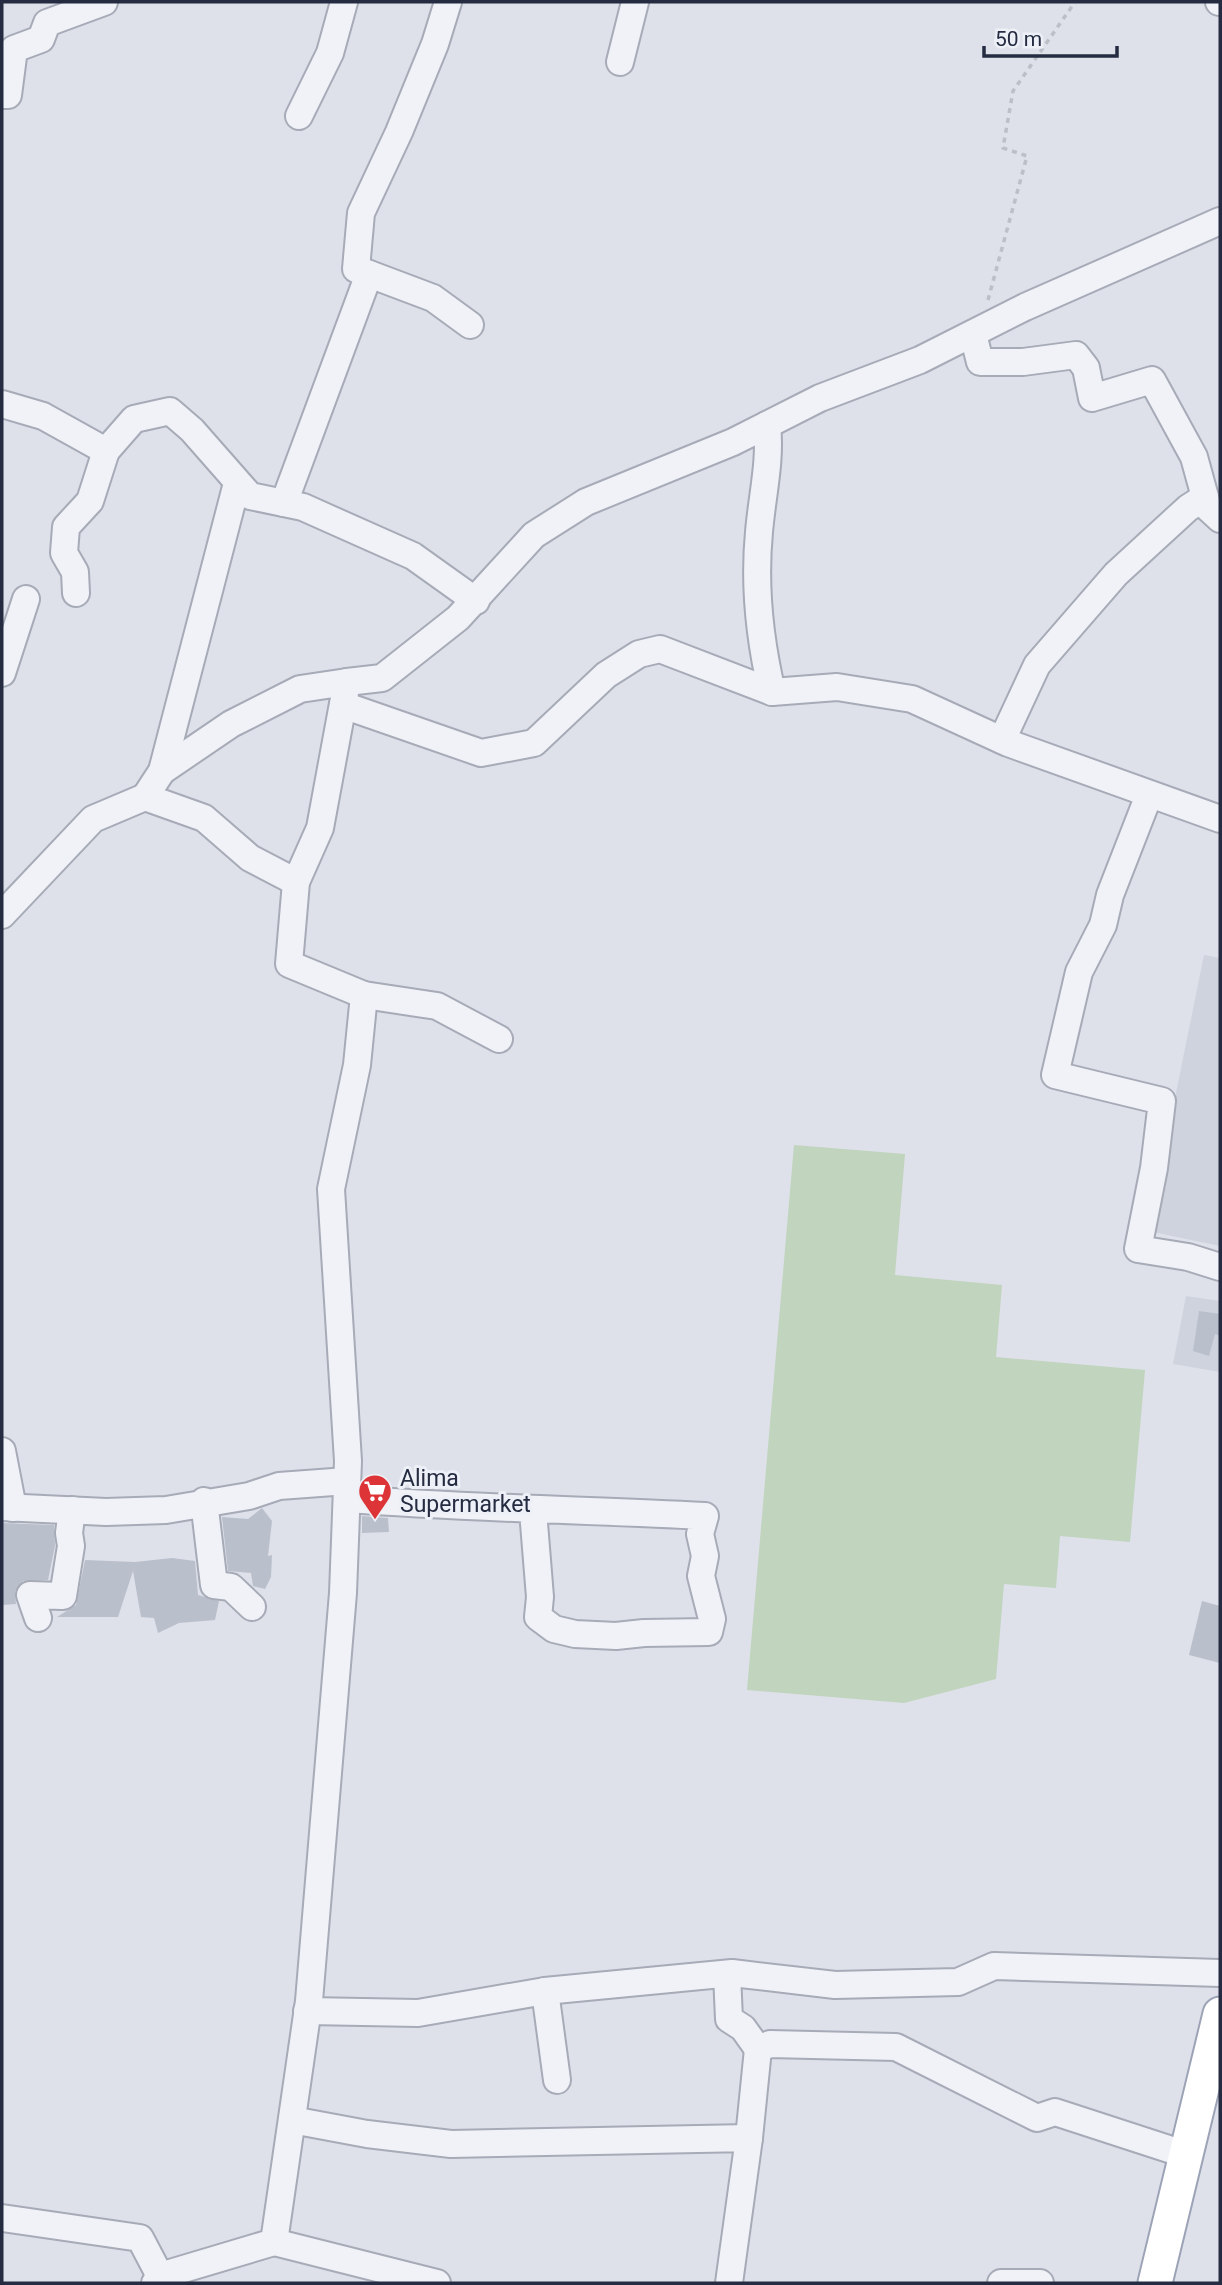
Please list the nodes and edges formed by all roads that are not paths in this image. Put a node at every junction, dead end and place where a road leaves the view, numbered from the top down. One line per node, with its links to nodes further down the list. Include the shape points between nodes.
1 (104, 2): 6 (street, via 47,23 41,39 13,49 8,95)
2 (344, 2): 7 (street, via 330,53)
3 (448, 2): 9 (street, via 409,107 361,213 356,269)
4 (635, 2): 5 (street)
5 (620, 62)
6 (2, 95)
7 (299, 116)
8 (1220, 222): 11 (street)
9 (369, 274): 10 (street, via 433,298); 17 (street)
10 (470, 325)
11 (977, 332): 13 (street); 16 (street, via 980,362 1076,355 1086,369 1092,398 1152,380 1194,457)
12 (2, 404): 14 (street, via 43,416)
13 (767, 425): 21 (street, via 586,502 534,535); 23 (street, via 757,568)
14 (106, 451): 15 (street, via 134,419 170,411); 19 (street, via 90,501 66,527 64,553 75,572)
15 (237, 483): 17 (street, via 250,496); 26 (street)
16 (1205, 497): 18 (street, via 1208,508); 25 (street, via 1116,574 1037,665)
17 (284, 503): 21 (street, via 303,507 413,556)
18 (1220, 519)
19 (76, 593)
20 (26, 599): 22 (street)
21 (476, 601): 24 (street, via 382,678)
22 (2, 673)
23 (772, 692): 24 (street, via 660,649 639,654 606,675 534,743 481,754); 25 (street, via 837,687 912,699)
24 (345, 693): 26 (street, via 300,689 231,724); 30 (street, via 320,828)
25 (1002, 740): 27 (street)
26 (162, 771): 28 (street)
27 (1149, 795): 29 (street); 34 (street, via 1103,925 1079,972 1055,1075 1162,1101 1138,1249)
28 (145, 797): 30 (street, via 204,818 250,858); 31 (street, via 93,819)
29 (1220, 819)
30 (296, 883): 32 (street, via 289,964)
31 (2, 915)
32 (363, 995): 33 (street, via 437,1006); 36 (street, via 357,1065 331,1189)
33 (499, 1039)
34 (1220, 1267)
35 (2, 1451): 38 (street)
36 (347, 1490): 37 (street, via 279,1486 249,1496); 40 (street); 46 (street, via 343,1593)
37 (204, 1501): 39 (street, via 166,1510); 41 (street, via 214,1586 231,1587)
38 (7, 1508): 39 (street)
39 (72, 1510): 42 (street, via 63,1595 30,1595)
40 (533, 1511): 40 (street, via 705,1517 700,1534 705,1556 701,1576 712,1619 709,1632 616,1636 554,1629 538,1616)
41 (252, 1607)
42 (38, 1618)
43 (1220, 1973): 44 (street, via 994,1966 958,1982 835,1985)
44 (727, 1974): 45 (street); 48 (street, via 729,2019 743,2028)
45 (545, 1990): 46 (street, via 418,2013); 49 (street)
46 (307, 2011): 50 (street)
47 (1218, 2030): 52 (main road)
48 (758, 2049): 51 (street); 52 (street, via 770,2045 896,2047 1037,2118 1055,2112)
49 (557, 2080)
50 (292, 2120): 51 (street, via 451,2144); 54 (street)
51 (749, 2138): 57 (street)
52 (1184, 2154): 60 (main road)
53 (2, 2218): 55 (street, via 139,2238)
54 (274, 2242): 55 (street); 56 (street)
55 (158, 2279)
56 (437, 2283)
57 (729, 2283)
58 (1001, 2283): 59 (street)
59 (1040, 2283)
60 (1155, 2283)

